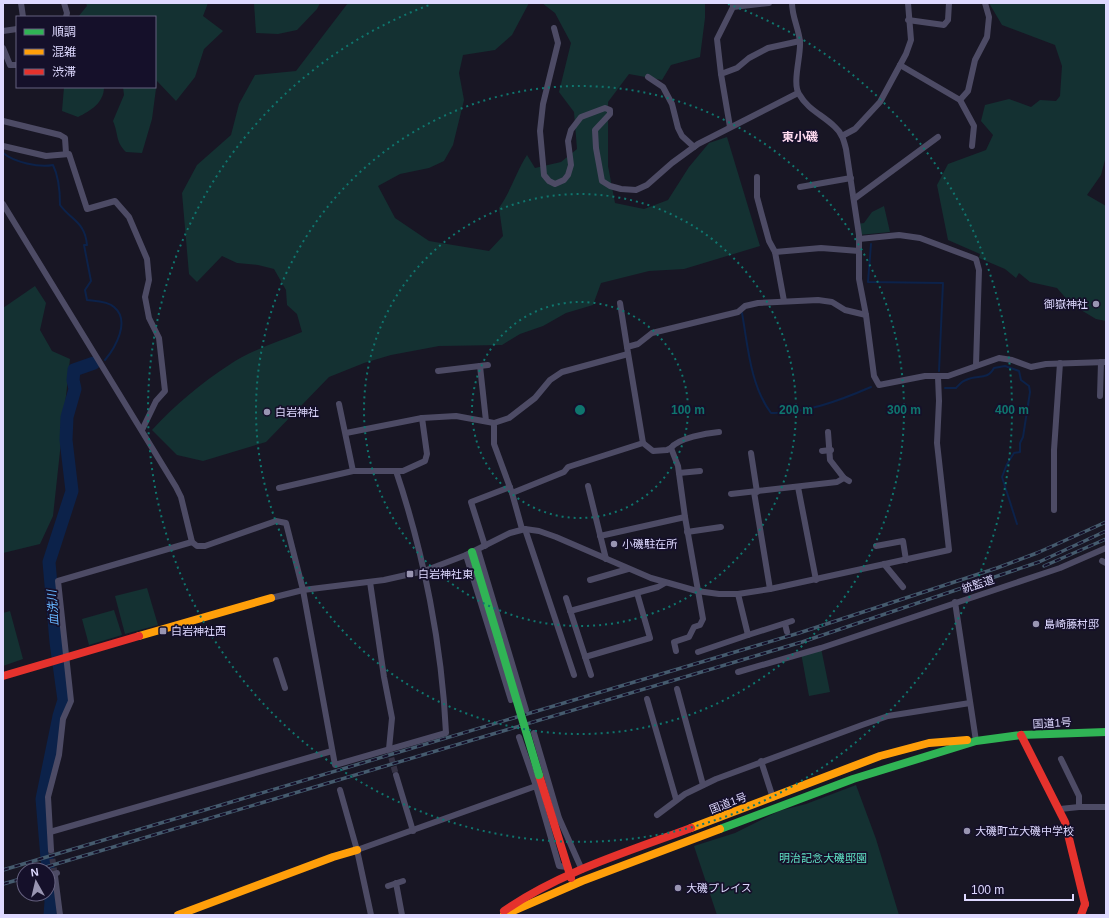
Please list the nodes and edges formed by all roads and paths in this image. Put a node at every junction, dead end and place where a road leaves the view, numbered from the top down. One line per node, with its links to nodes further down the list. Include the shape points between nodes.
1 (22, 3): 9 (street)
2 (64, 3): 10 (street)
3 (769, 3): 8 (street)
4 (792, 3): 15 (street, via 792,14)
5 (908, 3): 11 (street)
6 (949, 3): 11 (street, via 948,20 944,25)
7 (985, 3): 22 (street, via 989,17 988,37 975,60 968,91)
8 (733, 5): 19 (street, via 717,39)
9 (23, 16)
10 (66, 16)
11 (908, 20): 18 (street, via 911,40)
12 (554, 28): 29 (street, via 558,43 543,104 540,131 544,175 549,182 555,184 568,175 571,166 568,141 571,130 581,117 605,108 610,110 610,114 595,130 596,148 602,181 610,186 621,190 636,190 647,185)
13 (16, 29): 14 (street)
14 (3, 31)
15 (800, 41): 19 (street, via 768,48 737,68); 21 (street, via 796,86)
16 (3, 48): 17 (street, via 10,65)
17 (16, 65)
18 (900, 65): 22 (street); 25 (street, via 880,102 855,129)
19 (721, 74): 24 (street)
20 (648, 77): 29 (street, via 663,87 672,104 682,136)
21 (798, 93): 24 (street); 25 (street, via 808,107 836,127)
22 (960, 100): 28 (street, via 974,126)
23 (3, 122): 30 (street, via 60,135 65,138)
24 (730, 127): 29 (street)
25 (842, 136): 32 (street)
26 (938, 137): 34 (street)
27 (3, 146): 30 (street, via 46,156)
28 (972, 146)
29 (694, 147)
30 (66, 153): 56 (street, via 69,154 87,209 115,201 128,217 147,259 149,280 145,297 149,318 159,338 165,391 156,401)
31 (757, 177): 38 (street, via 762,218)
32 (851, 178): 33 (street); 34 (street)
33 (800, 187)
34 (854, 199): 36 (street)
35 (3, 204): 56 (street)
36 (859, 239): 37 (street); 47 (street, via 899,235 920,238 976,259 980,270)
37 (859, 251): 38 (street, via 821,248); 41 (street, via 859,279)
38 (775, 252): 39 (street)
39 (784, 301): 41 (street, via 832,302 845,310); 42 (street, via 751,304 738,312 652,333 638,344)
40 (620, 303): 42 (street)
41 (866, 315): 50 (street, via 877,387 925,376)
42 (627, 347): 43 (street)
43 (628, 354): 55 (street, via 562,372 509,418); 60 (street)
44 (1103, 362): 45 (street); 51 (street)
45 (1060, 364): 47 (street, via 1031,366 999,358); 75 (street, via 1054,450)
46 (488, 365): 48 (street)
47 (976, 365): 50 (street, via 948,376)
48 (480, 366): 49 (street); 54 (street)
49 (438, 371)
50 (938, 377): 87 (street, via 937,443 951,553)
51 (1100, 396)
52 (339, 404): 59 (street)
53 (422, 418): 54 (street, via 456,416); 59 (street); 66 (street, via 427,460 403,471)
54 (486, 421): 55 (street)
55 (494, 423): 72 (street, via 494,444)
56 (142, 430): 81 (street, via 181,497)
57 (719, 432): 61 (street, via 685,439)
58 (828, 432): 62 (street)
59 (346, 433): 65 (street)
60 (643, 443): 61 (street, via 653,451); 72 (street, via 568,467 564,472)
61 (671, 448): 68 (street)
62 (831, 450): 63 (street); 70 (street, via 830,460 847,480)
63 (822, 451)
64 (753, 456): 73 (street)
65 (353, 471): 66 (street); 71 (street)
66 (396, 471): 90 (street)
67 (700, 471): 68 (street)
68 (679, 473): 76 (street)
69 (588, 486): 80 (street)
70 (798, 487): 73 (street); 92 (street)
71 (279, 488)
72 (511, 490): 78 (street); 82 (street, via 471,502)
73 (755, 492): 74 (street); 96 (street)
74 (731, 494)
75 (1054, 510)
76 (685, 518): 79 (street); 80 (street)
77 (720, 527): 79 (street)
78 (524, 529): 82 (street); 86 (street, via 556,537); 115 (street)
79 (688, 532): 98 (street)
80 (600, 536): 86 (street)
81 (192, 542): 97 (street, via 197,546 205,546 248,530 284,522 287,525); 112 (street, via 58,581)
82 (485, 546): 85 (street)
83 (876, 546): 87 (street, via 903,542)
84 (1106, 548): 103 (street, 統監道, via 1060,568)
85 (472, 552): 90 (street); 118 (street); 120 (street); 151 (main road, bridge)
86 (606, 558): 89 (street)
87 (906, 560): 88 (street)
88 (884, 564): 92 (street); 95 (street)
89 (628, 569): 91 (street); 94 (street)
90 (424, 571): 93 (street); 132 (street, via 436,629 446,733 335,765)
91 (590, 580)
92 (816, 580): 96 (street)
93 (370, 582): 97 (street); 131 (street, via 392,718)
94 (665, 583): 98 (street); 99 (street)
95 (903, 587)
96 (770, 589): 100 (street)
97 (303, 590): 101 (street); 132 (street)
98 (697, 591): 100 (street); 109 (street, via 703,619 700,625 694,627 689,637 673,641)
99 (637, 593): 104 (street); 111 (street, via 650,638)
100 (738, 594): 108 (street)
101 (271, 598): 112 (main road)
102 (566, 598): 104 (street)
103 (955, 602): 114 (street, via 821,648); 124 (street, 統監道)
104 (570, 611): 111 (street)
105 (792, 621): 106 (street)
106 (785, 624): 107 (street); 108 (street)
107 (787, 632)
108 (748, 635): 110 (street)
109 (676, 651)
110 (698, 652)
111 (586, 657): 116 (street)
112 (61, 658): 117 (main road); 148 (street, via 71,700 63,719 59,755 48,797)
113 (276, 660): 119 (street)
114 (738, 672)
115 (574, 675)
116 (591, 675)
117 (3, 676)
118 (507, 687): 120 (street); 123 (street)
119 (284, 688)
120 (520, 688): 125 (street)
121 (677, 689): 136 (street)
122 (647, 699): 140 (street)
123 (511, 700)
124 (970, 703): 130 (street, 統監道); 134 (street, via 888,716)
125 (526, 710)
126 (1106, 732): 128 (main road, 国道1号)
127 (534, 733): 152 (street, via 559,818)
128 (1022, 736): 130 (main road, 国道1号); 143 (main road)
129 (519, 737): 137 (street)
130 (976, 741): 139 (main road, 国道1号, via 947,741 901,750); 156 (main road, 国道1号, via 854,779)
131 (389, 749)
132 (332, 751): 148 (street)
133 (1061, 758): 141 (street, via 1079,796)
134 (761, 761): 136 (street); 139 (street)
135 (396, 775): 146 (street)
136 (703, 785): 140 (street)
137 (536, 786): 147 (street); 151 (street, via 559,866)
138 (340, 790): 150 (street)
139 (773, 798): 152 (main road, 国道1号)
140 (676, 799): 145 (street)
141 (1079, 807): 142 (street); 143 (street)
142 (1106, 807)
143 (1060, 810): 158 (main road)
144 (404, 815): 146 (street)
145 (657, 815)
146 (409, 820): 147 (street)
147 (413, 831): 150 (street)
148 (50, 832): 149 (street)
149 (52, 850)
150 (357, 850): 160 (main road); 161 (street)
151 (568, 870): 152 (main road, 国道1号); 156 (main road); 163 (main road, 国道1号)
152 (582, 870)
153 (56, 874): 159 (street, bridge)
154 (403, 881): 155 (street)
155 (396, 883): 157 (street); 162 (street)
156 (573, 884): 164 (main road, 国道1号)
157 (388, 886)
158 (1085, 904): 165 (main road); 166 (main road)
159 (60, 913)
160 (178, 915)
161 (371, 915)
162 (402, 915)
163 (498, 915)
164 (504, 915)
165 (1081, 915)
166 (1087, 915)

